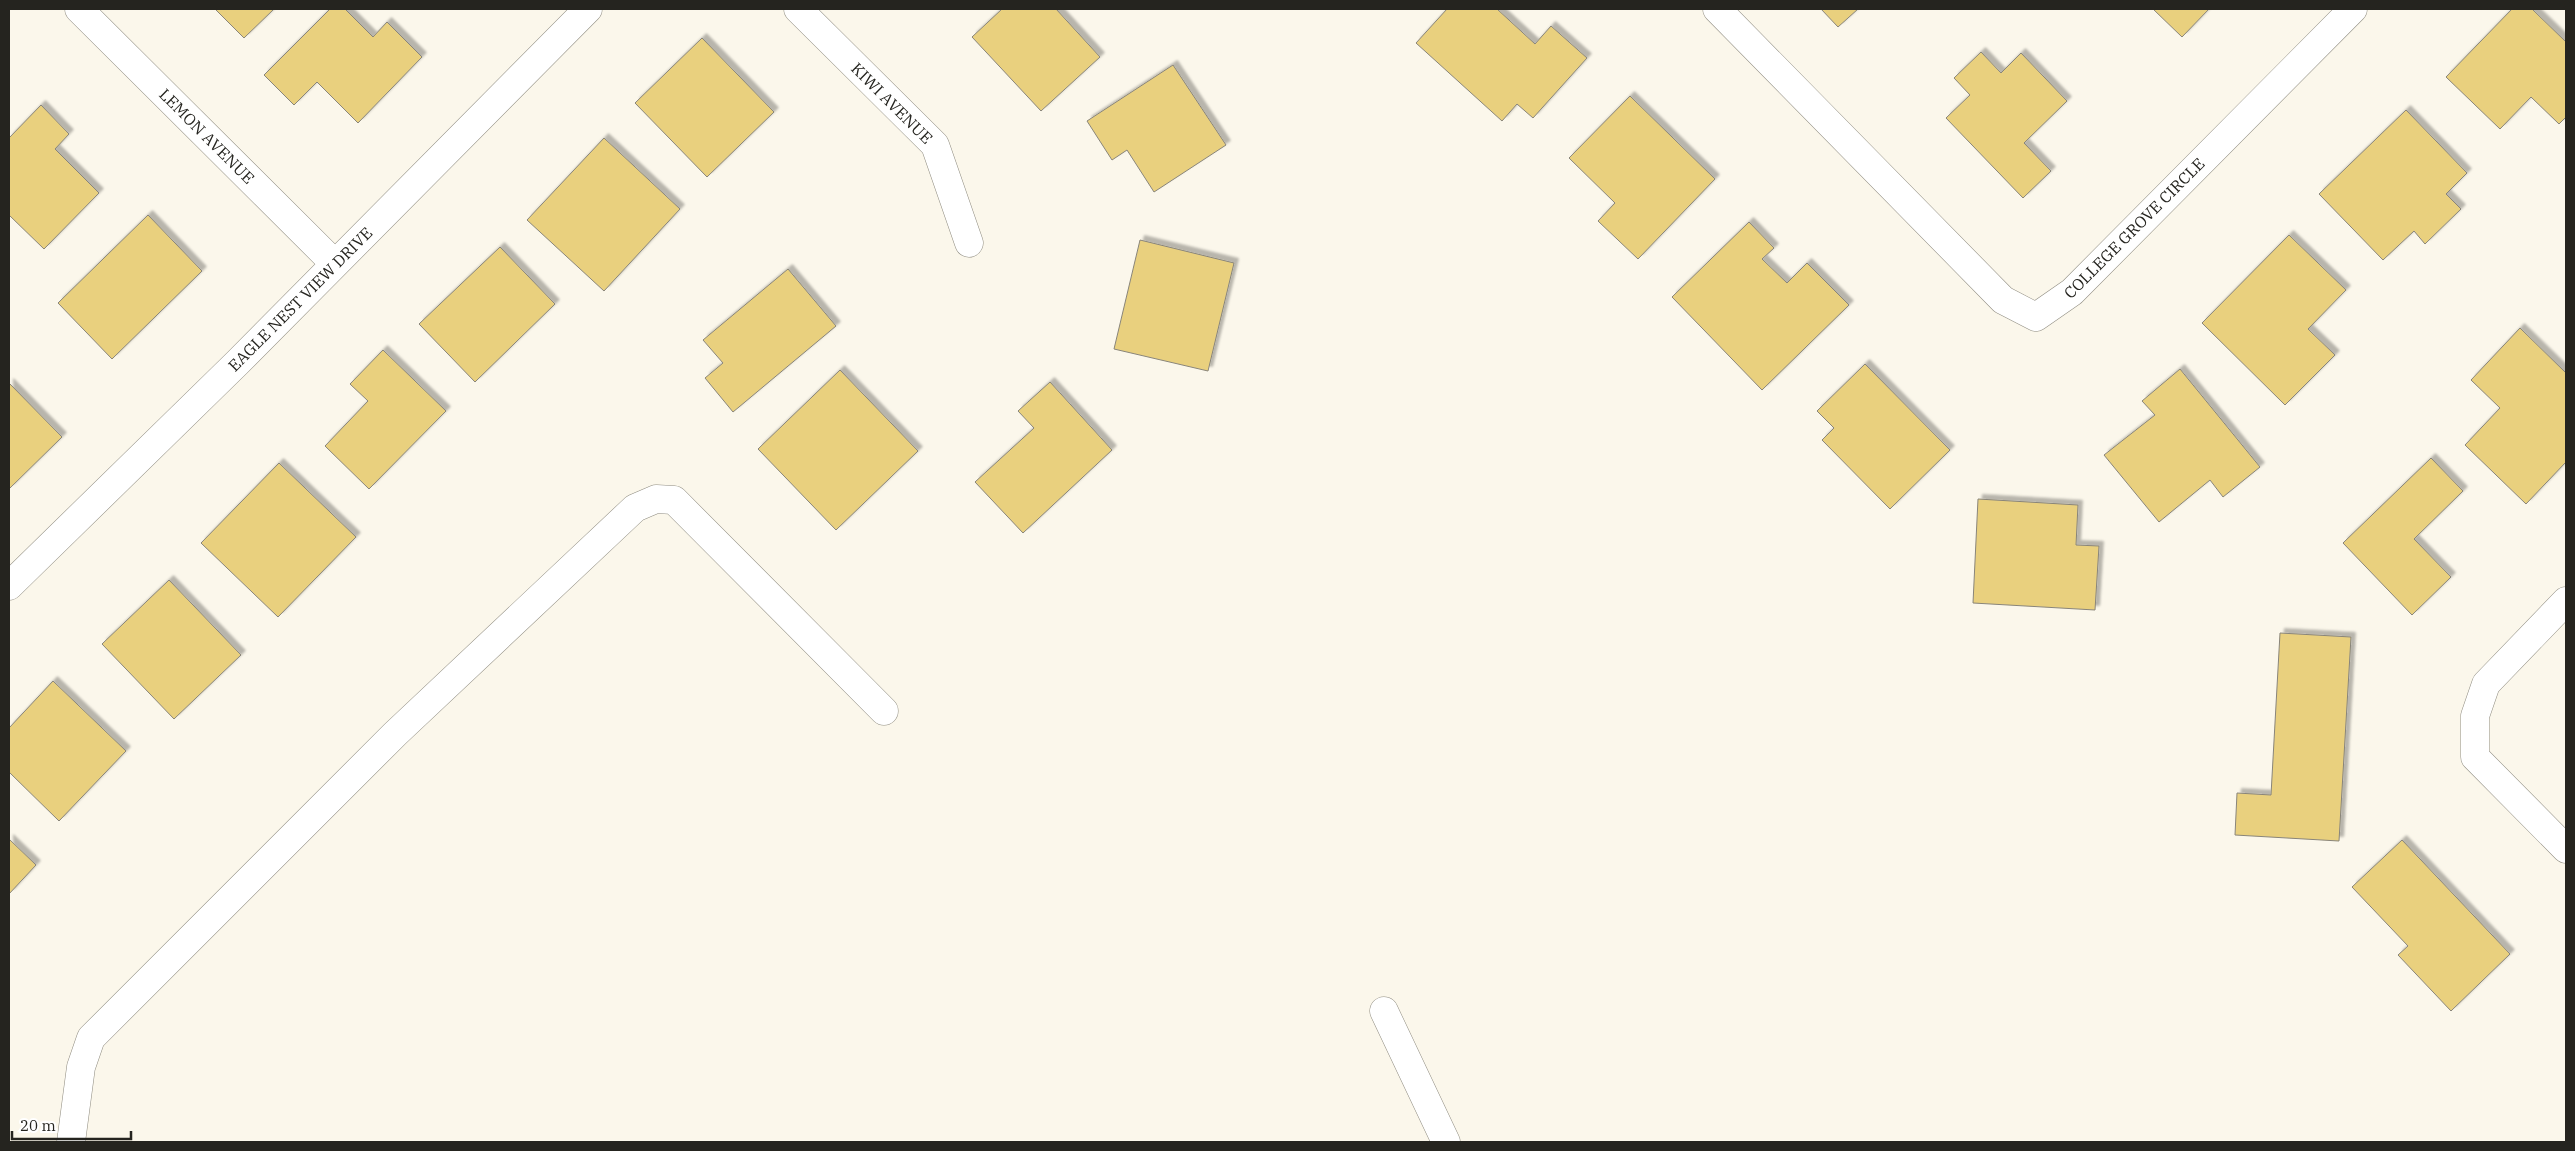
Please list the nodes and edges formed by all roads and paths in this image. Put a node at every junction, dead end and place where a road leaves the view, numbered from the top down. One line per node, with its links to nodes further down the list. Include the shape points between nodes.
1 (78, 9): 7 (street, LEMON AVENUE)
2 (588, 9): 7 (street, EAGLE NEST VIEW DRIVE)
3 (798, 9): 6 (street, KIWI AVENUE, via 935,145)
4 (1717, 9): 5 (street, COLLEGE GROVE CIRCLE, via 2003,300 2036,317 2072,292)
5 (2352, 9)
6 (969, 243)
7 (335, 264): 8 (street, EAGLE NEST VIEW DRIVE)
8 (9, 586)
9 (2566, 601): 11 (street, via 2486,684 2475,716 2475,757)
10 (884, 711): 13 (street, via 674,500 656,499 635,508 395,734 91,1038 81,1067)
11 (2566, 848)
12 (1384, 1011): 14 (street)
13 (71, 1142)
14 (1446, 1142)

